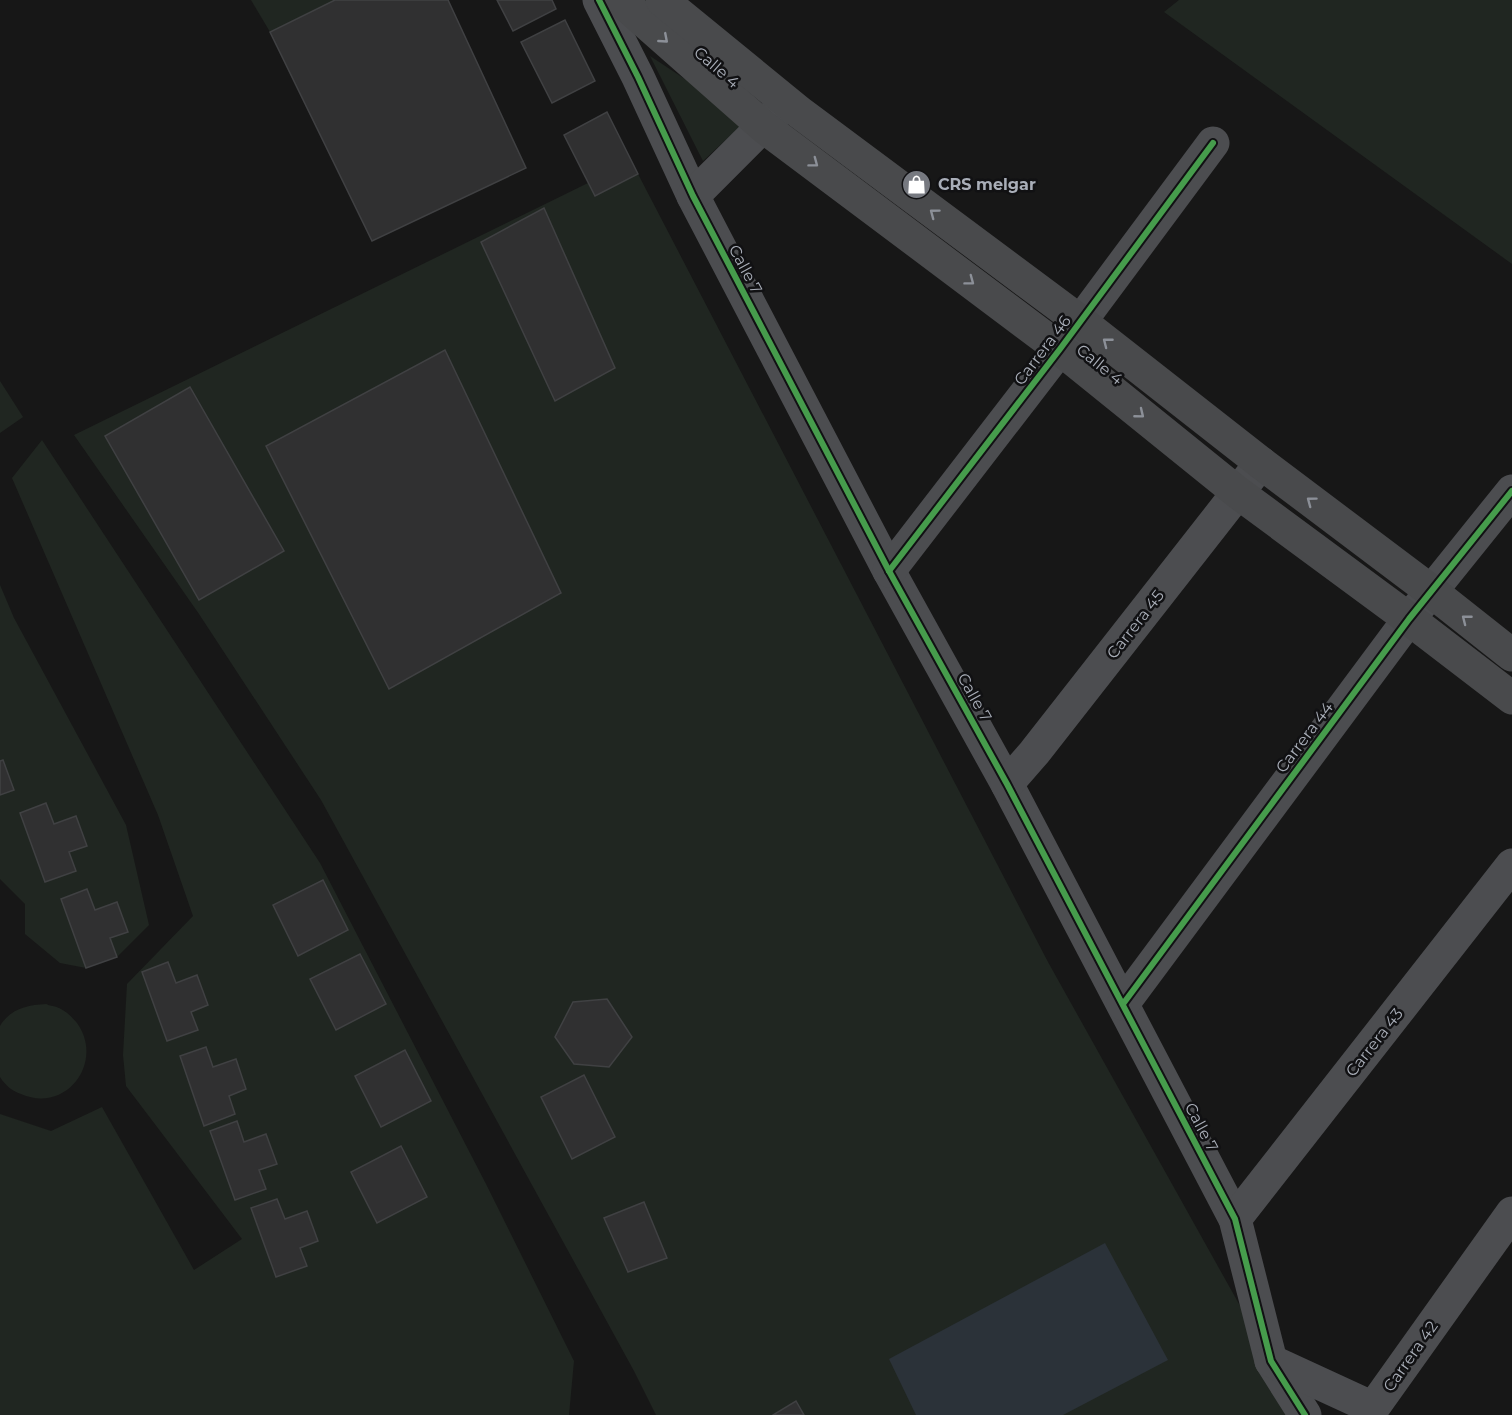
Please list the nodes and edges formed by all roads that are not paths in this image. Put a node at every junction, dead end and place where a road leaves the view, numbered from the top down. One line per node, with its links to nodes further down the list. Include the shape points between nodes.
1 (599, 0): 7 (street, Calle 7)
2 (620, 0): 5 (main road, Calle 4, one-way to 5)
3 (662, 0): 4 (main road, Calle 4)
4 (787, 103): 5 (street); 8 (main road, Calle 4, one-way to 4)
5 (764, 127): 7 (street); 9 (main road, Calle 4, one-way to 9)
6 (1213, 143): 8 (street, Carrera 46)
7 (693, 196): 13 (street, Calle 7)
8 (1081, 322): 9 (street, Carrera 46); 10 (main road, Calle 4, one-way to 8)
9 (1060, 349): 12 (main road, Calle 4, one-way to 12); 13 (street, Carrera 46)
10 (1261, 463): 12 (street, Carrera 45); 14 (main road, Calle 4, one-way to 10)
11 (1512, 491): 14 (street, Carrera 44)
12 (1237, 492): 15 (main road, Calle 4); 18 (street, Carrera 45)
13 (889, 571): 18 (street, Calle 7)
14 (1431, 591): 15 (street, Carrera 44); 16 (main road, Calle 4, one-way to 14)
15 (1409, 619): 17 (main road, Calle 4); 20 (street, Carrera 44)
16 (1512, 655)
17 (1512, 698)
18 (1007, 784): 20 (street, Calle 7)
19 (1512, 865): 22 (street, Carrera 43)
20 (1123, 1004): 22 (street, Calle 7)
21 (1512, 1213): 23 (street, Carrera 42, via 1373,1408)
22 (1235, 1219): 23 (street, Calle 7)
23 (1271, 1361): 24 (street, Calle 7)
24 (1305, 1415)

